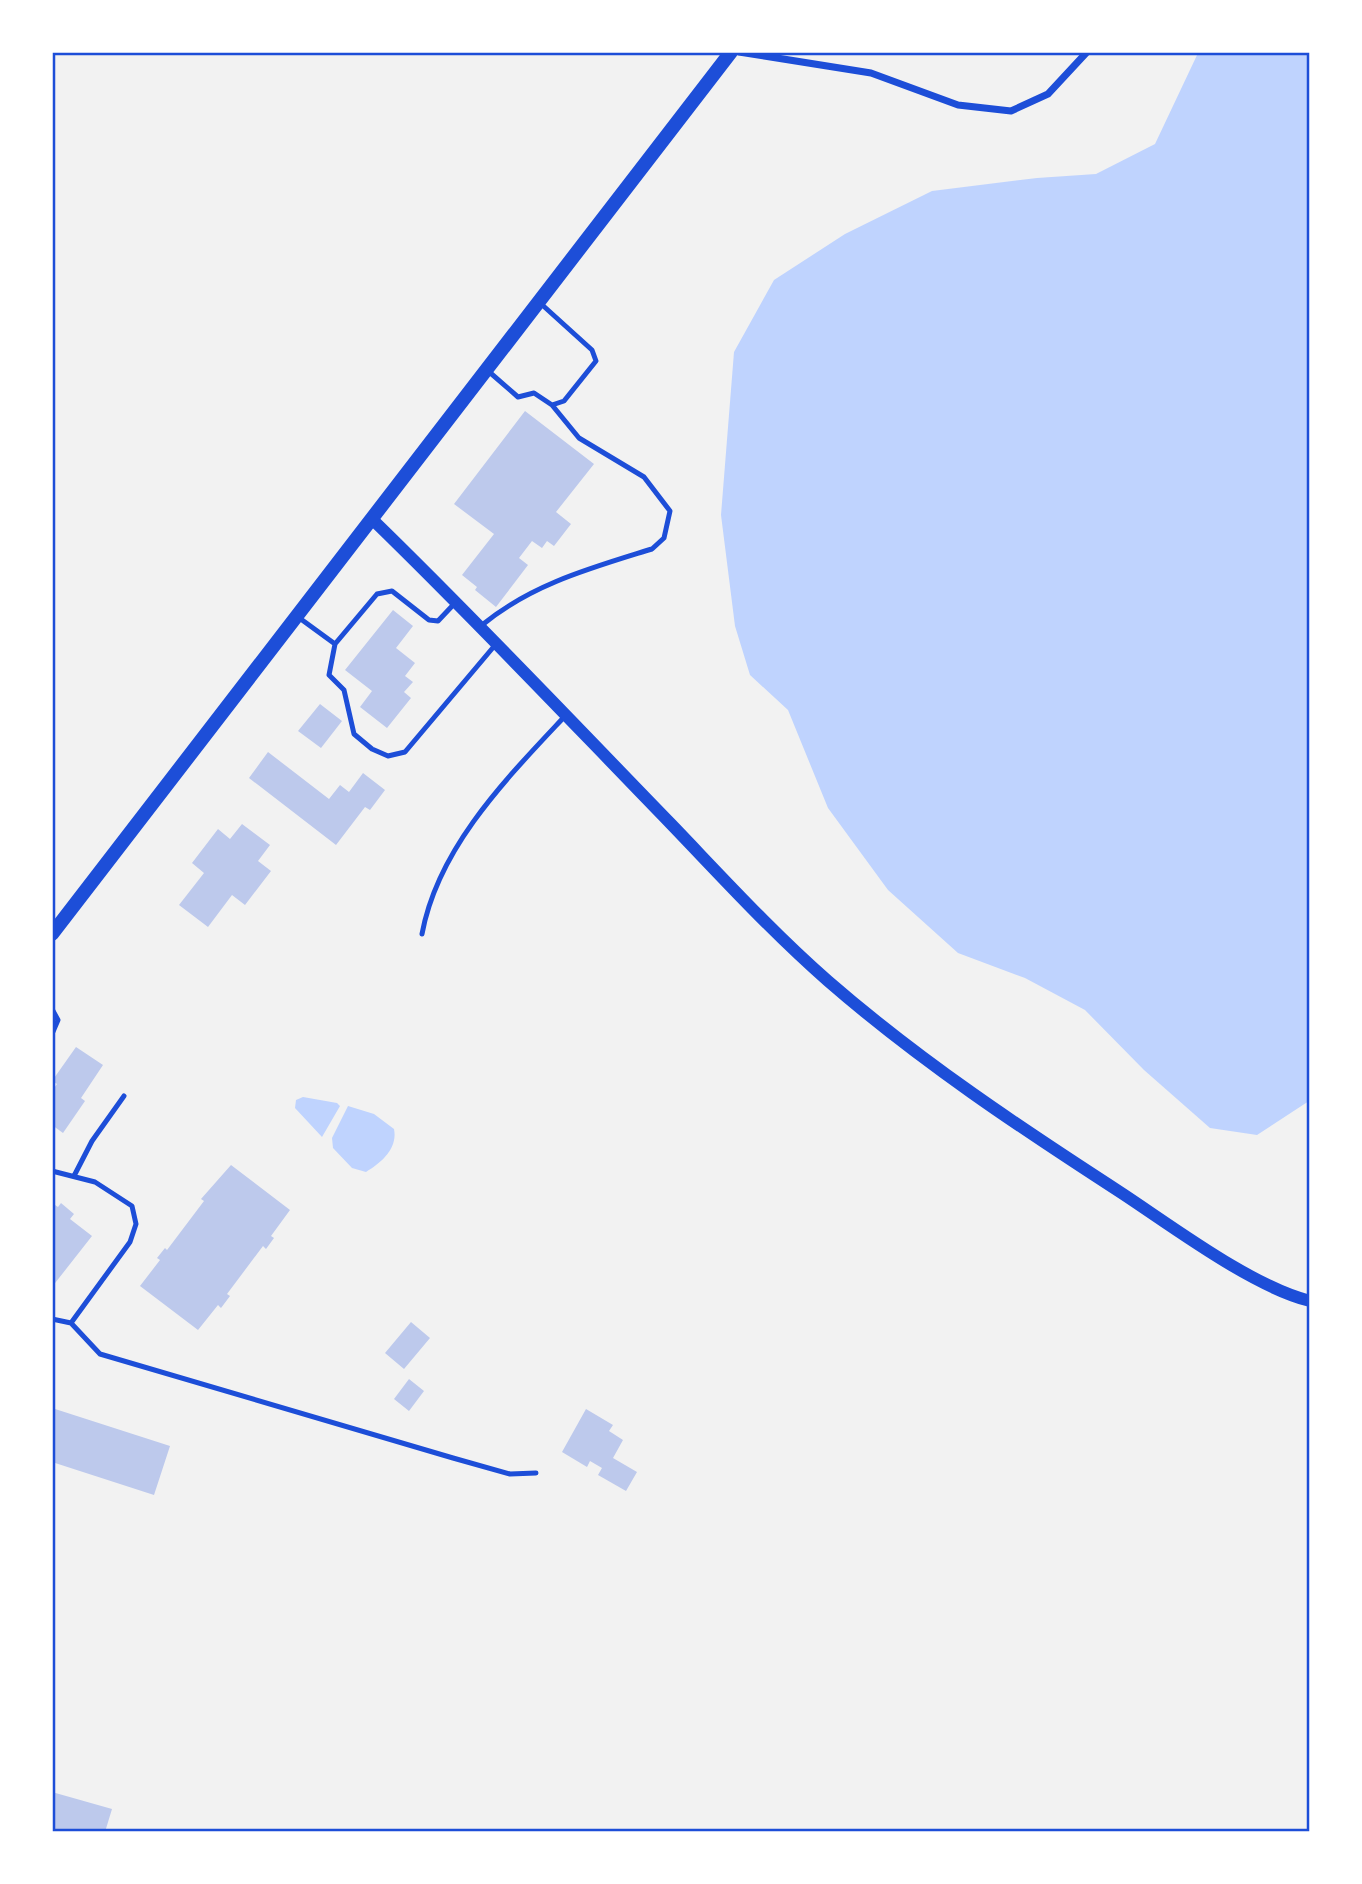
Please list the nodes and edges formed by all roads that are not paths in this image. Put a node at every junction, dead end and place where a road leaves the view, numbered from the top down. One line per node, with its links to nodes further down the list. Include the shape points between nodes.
1 (731, 52): 4 (main road)
2 (739, 52): 3 (street, via 871,73 958,105 1011,111 1048,94)
3 (1087, 52)
4 (539, 302): 5 (main road); 6 (lane, via 592,350 597,361 564,401)
5 (487, 370): 6 (lane, via 518,397 534,393); 7 (main road)
6 (552, 405): 10 (lane, via 579,438 644,477 670,511 664,538 652,549 556,580)
7 (373, 520): 8 (street); 9 (main road)
8 (456, 601): 10 (street); 12 (lane, via 438,621 429,620 392,591 377,594)
9 (298, 617): 12 (lane); 14 (main road)
10 (482, 625): 11 (street)
11 (498, 642): 12 (lane, via 405,752 388,757 354,734 344,690 329,675); 13 (street)
12 (335, 644)
13 (566, 715): 15 (lane, via 521,763 452,854 428,903); 21 (street, via 764,921 890,1032 1049,1146 1226,1261)
14 (52, 934)
15 (422, 934)
16 (52, 1009): 17 (lane, via 58,1020)
17 (52, 1034)
18 (124, 1096): 20 (lane, via 92,1141)
19 (52, 1171): 20 (lane)
20 (75, 1176): 23 (lane, via 95,1182 132,1206 136,1224 130,1242)
21 (1310, 1301)
22 (52, 1319): 23 (lane)
23 (71, 1323): 24 (lane, via 100,1354 476,1465 510,1474)
24 (536, 1473)

